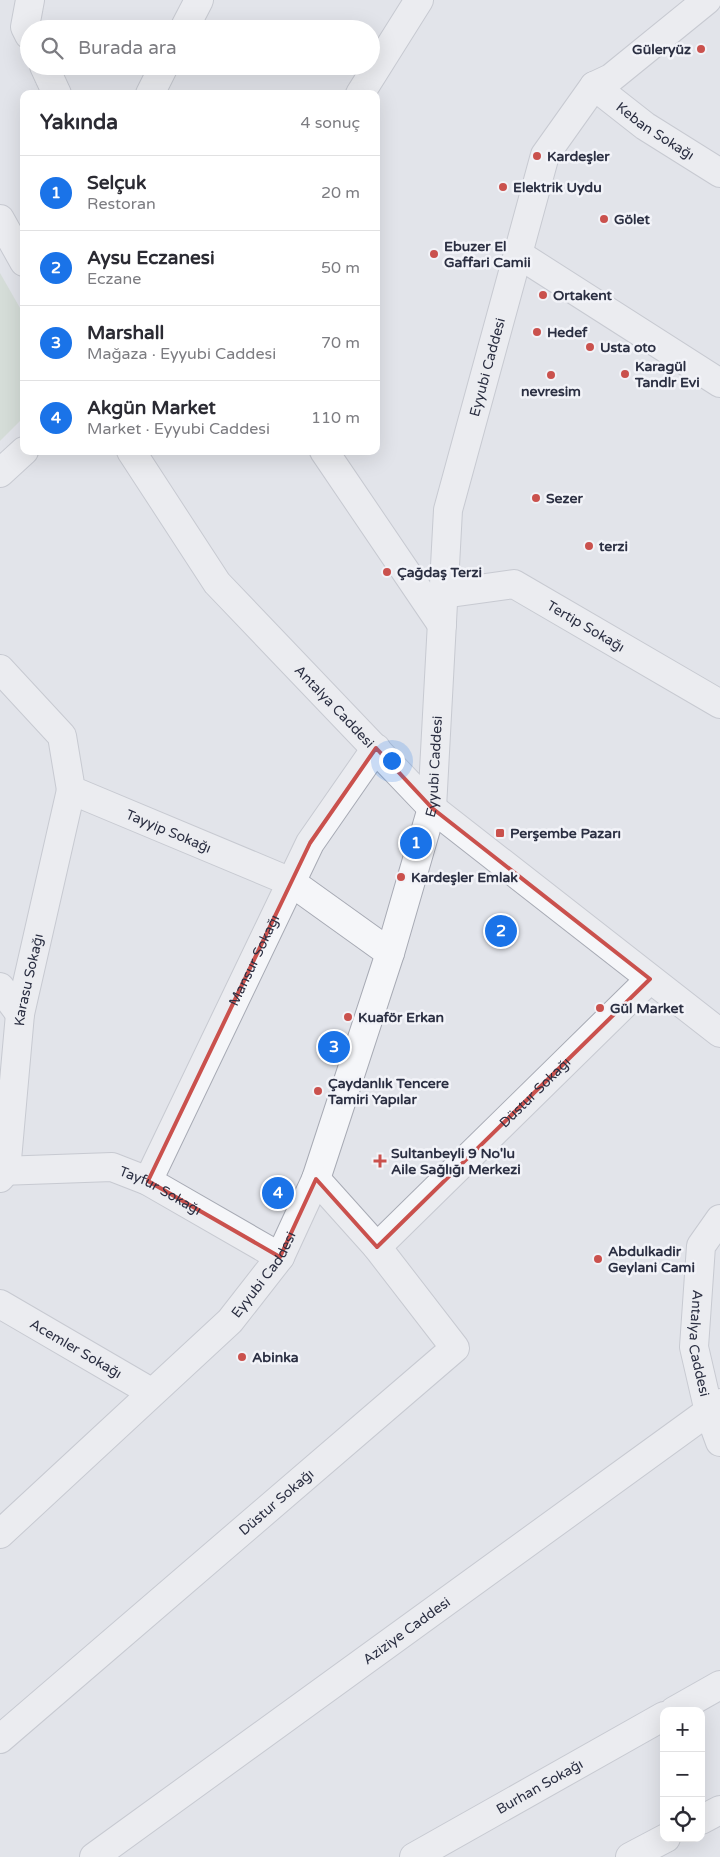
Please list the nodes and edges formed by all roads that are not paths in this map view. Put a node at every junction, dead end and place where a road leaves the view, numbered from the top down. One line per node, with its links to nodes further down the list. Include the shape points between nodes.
1 (30, 0): 5 (street)
2 (199, 0): 6 (street)
3 (419, 0): 7 (street)
4 (707, 0): 11 (street, Eyyubi Caddesi, via 611,78)
5 (26, 20)
6 (189, 20)
7 (380, 62)
8 (48, 75): 12 (street)
9 (160, 75): 13 (street)
10 (372, 75): 14 (street)
11 (594, 86): 15 (street, Keban Sokağı, via 645,126); 17 (street, Eyyubi Caddesi, via 544,155)
12 (55, 90)
13 (152, 90)
14 (363, 90)
15 (720, 173)
16 (0, 219): 18 (street)
17 (518, 254): 19 (street); 24 (street, Eyyubi Caddesi, via 448,510)
18 (20, 255)
19 (720, 383)
20 (20, 454): 23 (street)
21 (134, 455): 28 (street, Antalya Caddesi, via 217,583)
22 (327, 455): 25 (street)
23 (1, 469)
24 (443, 594): 25 (street, Eyyubi Caddesi); 27 (street, Tertip Sokağı, via 514,584)
25 (442, 625): 30 (street, Eyyubi Caddesi)
26 (0, 669): 29 (street, via 62,736)
27 (720, 704)
28 (376, 748): 30 (street, Antalya Caddesi); 31 (street, Mansur Sokağı, via 310,843)
29 (71, 790): 31 (street, Tayyip Sokağı); 35 (street, Karasu Sokağı)
30 (432, 808): 32 (street, Eyyubi Caddesi); 33 (street, Antalya Caddesi)
31 (291, 882): 32 (street, Tayyip Sokağı); 39 (street, Mansur Sokağı)
32 (390, 953): 38 (street, Eyyubi Caddesi)
33 (650, 979): 36 (street, Antalya Caddesi); 41 (street, Düstur Sokağı)
34 (0, 987): 35 (street)
35 (20, 1014): 37 (street, Karasu Sokağı)
36 (720, 1032)
37 (2, 1173): 39 (street, Tayfur Sokağı, via 112,1167)
38 (316, 1179): 41 (street, Düstur Sokağı); 42 (street, Eyyubi Caddesi)
39 (148, 1181): 42 (street, Tayfur Sokağı)
40 (720, 1220): 45 (street, Antalya Caddesi, via 701,1246 694,1346)
41 (377, 1247): 51 (street, Düstur Sokağı, via 455,1348)
42 (280, 1257): 44 (street, Eyyubi Caddesi, via 230,1321)
43 (0, 1304): 44 (street, Acemler Sokağı)
44 (151, 1392): 47 (street, Eyyubi Caddesi)
45 (714, 1407): 46 (street, Antalya Caddesi); 55 (street, Aziziye Caddesi)
46 (720, 1442)
47 (0, 1534)
48 (720, 1685): 49 (street)
49 (681, 1707)
50 (660, 1718): 56 (street, Burhan Sokağı)
51 (0, 1739)
52 (720, 1810): 53 (street)
53 (705, 1818)
54 (660, 1841): 57 (street)
55 (94, 1857)
56 (414, 1857)
57 (630, 1857)

